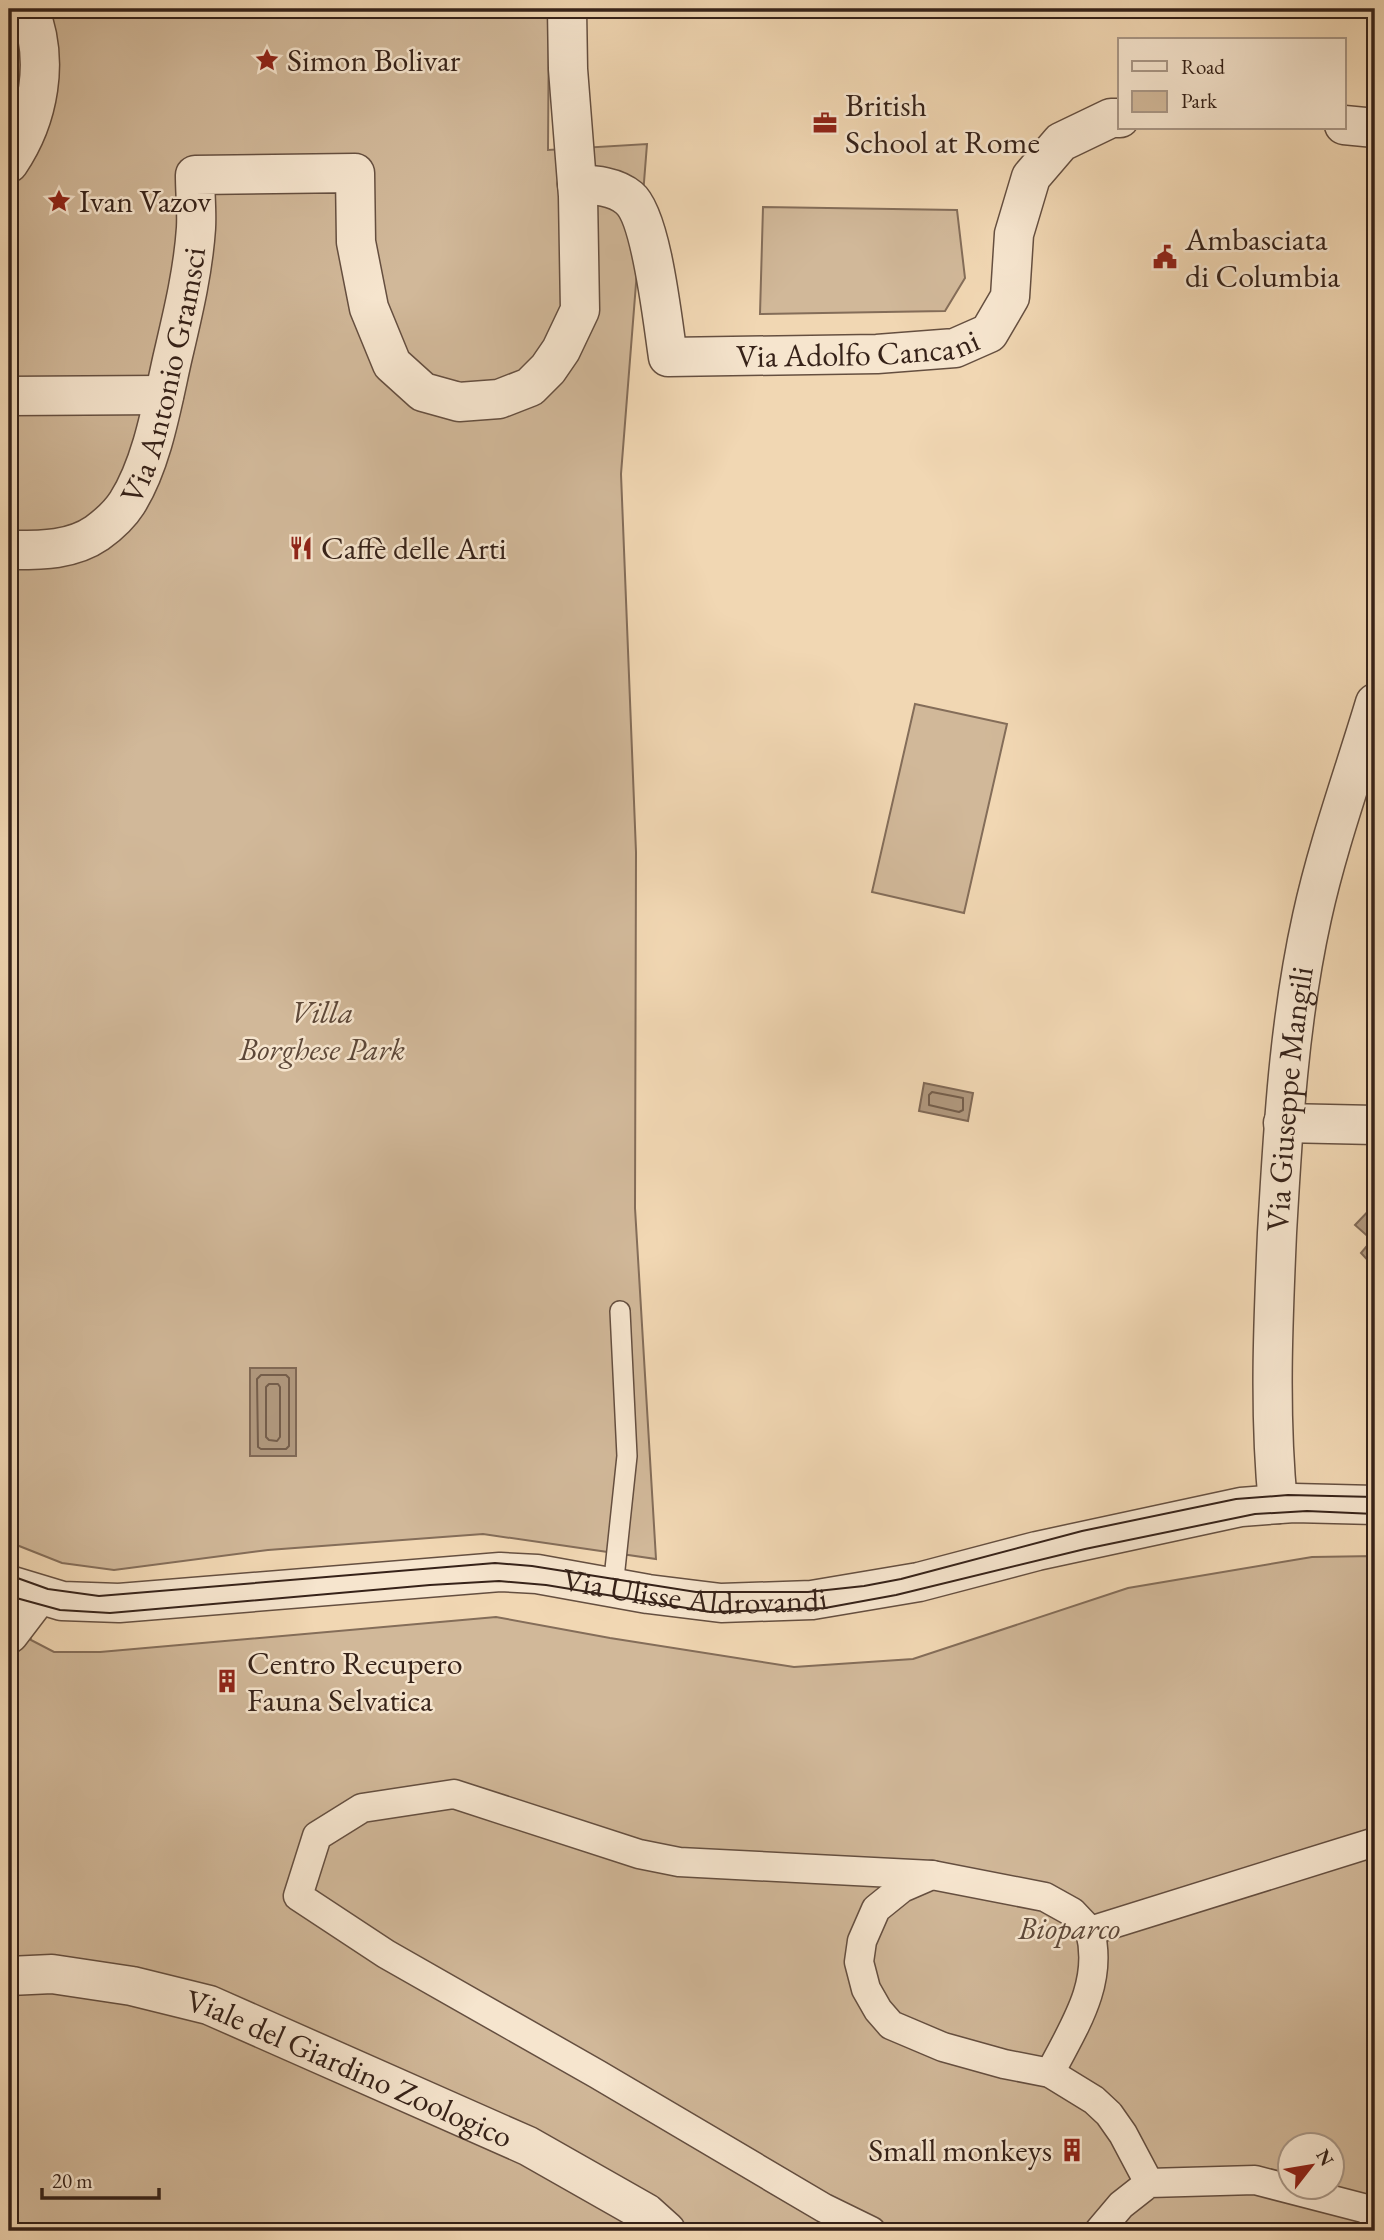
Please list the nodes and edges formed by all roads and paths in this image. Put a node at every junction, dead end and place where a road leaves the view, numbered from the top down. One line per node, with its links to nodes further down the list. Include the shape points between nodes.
1 (29, 9): 6 (street, via 38,40 38,90 27,131)
2 (567, 9): 7 (street, Via Antonio Gramsci)
3 (1118, 118): 7 (street, Via Adolfo Cancani, via 1061,142 1031,177 1014,234 1010,297 989,333 955,348 877,354 668,357 649,237 631,199 602,185)
4 (1346, 125): 5 (street)
5 (1375, 128)
6 (9, 163)
7 (577, 184): 8 (street, Via Antonio Gramsci, via 580,310 561,350 530,387 499,400 460,402 423,392 391,364 369,308 356,242 355,173 195,175 196,227 189,286)
8 (164, 395): 9 (street); 10 (street, Via Antonio Gramsci, via 136,485 113,519 78,542 41,550)
9 (9, 396)
10 (9, 550)
11 (1375, 703): 12 (street, Via Giuseppe Mangili, via 1313,914 1297,992)
12 (1283, 1123): 13 (street); 15 (street, Via Giuseppe Mangili, via 1271,1376)
13 (1375, 1125)
14 (620, 1311): 17 (lane, via 627,1456)
15 (1278, 1504): 16 (street, Via Ulisse Aldrovandi); 17 (street, Via Ulisse Aldrovandi, via 1226,1510 919,1582 826,1599 721,1603)
16 (1375, 1506)
17 (613, 1588): 18 (street, Via Ulisse Aldrovandi, via 499,1572 118,1603 79,1603)
18 (24, 1590): 19 (street)
19 (9, 1634)
20 (1375, 1842): 22 (street)
21 (932, 1875): 22 (street, via 1045,1897 1072,1912); 24 (street, via 902,1888 876,1909 867,1925 859,1962 878,2010 891,2025 943,2047); 28 (street, via 679,1862 639,1854 454,1794 362,1808 317,1836 298,1896 386,1954)
22 (1090, 1931): 24 (street, via 1094,1967 1087,2002)
23 (9, 1976): 27 (street, Viale del Giardino Zoologico, via 52,1975 132,1986 209,2005 528,2146 646,2213)
24 (1050, 2073): 25 (street, via 1109,2114)
25 (1149, 2183): 26 (street, via 1255,2180 1367,2209); 29 (street, via 1121,2205)
26 (1375, 2218)
27 (666, 2231)
28 (871, 2231)
29 (1099, 2231)

